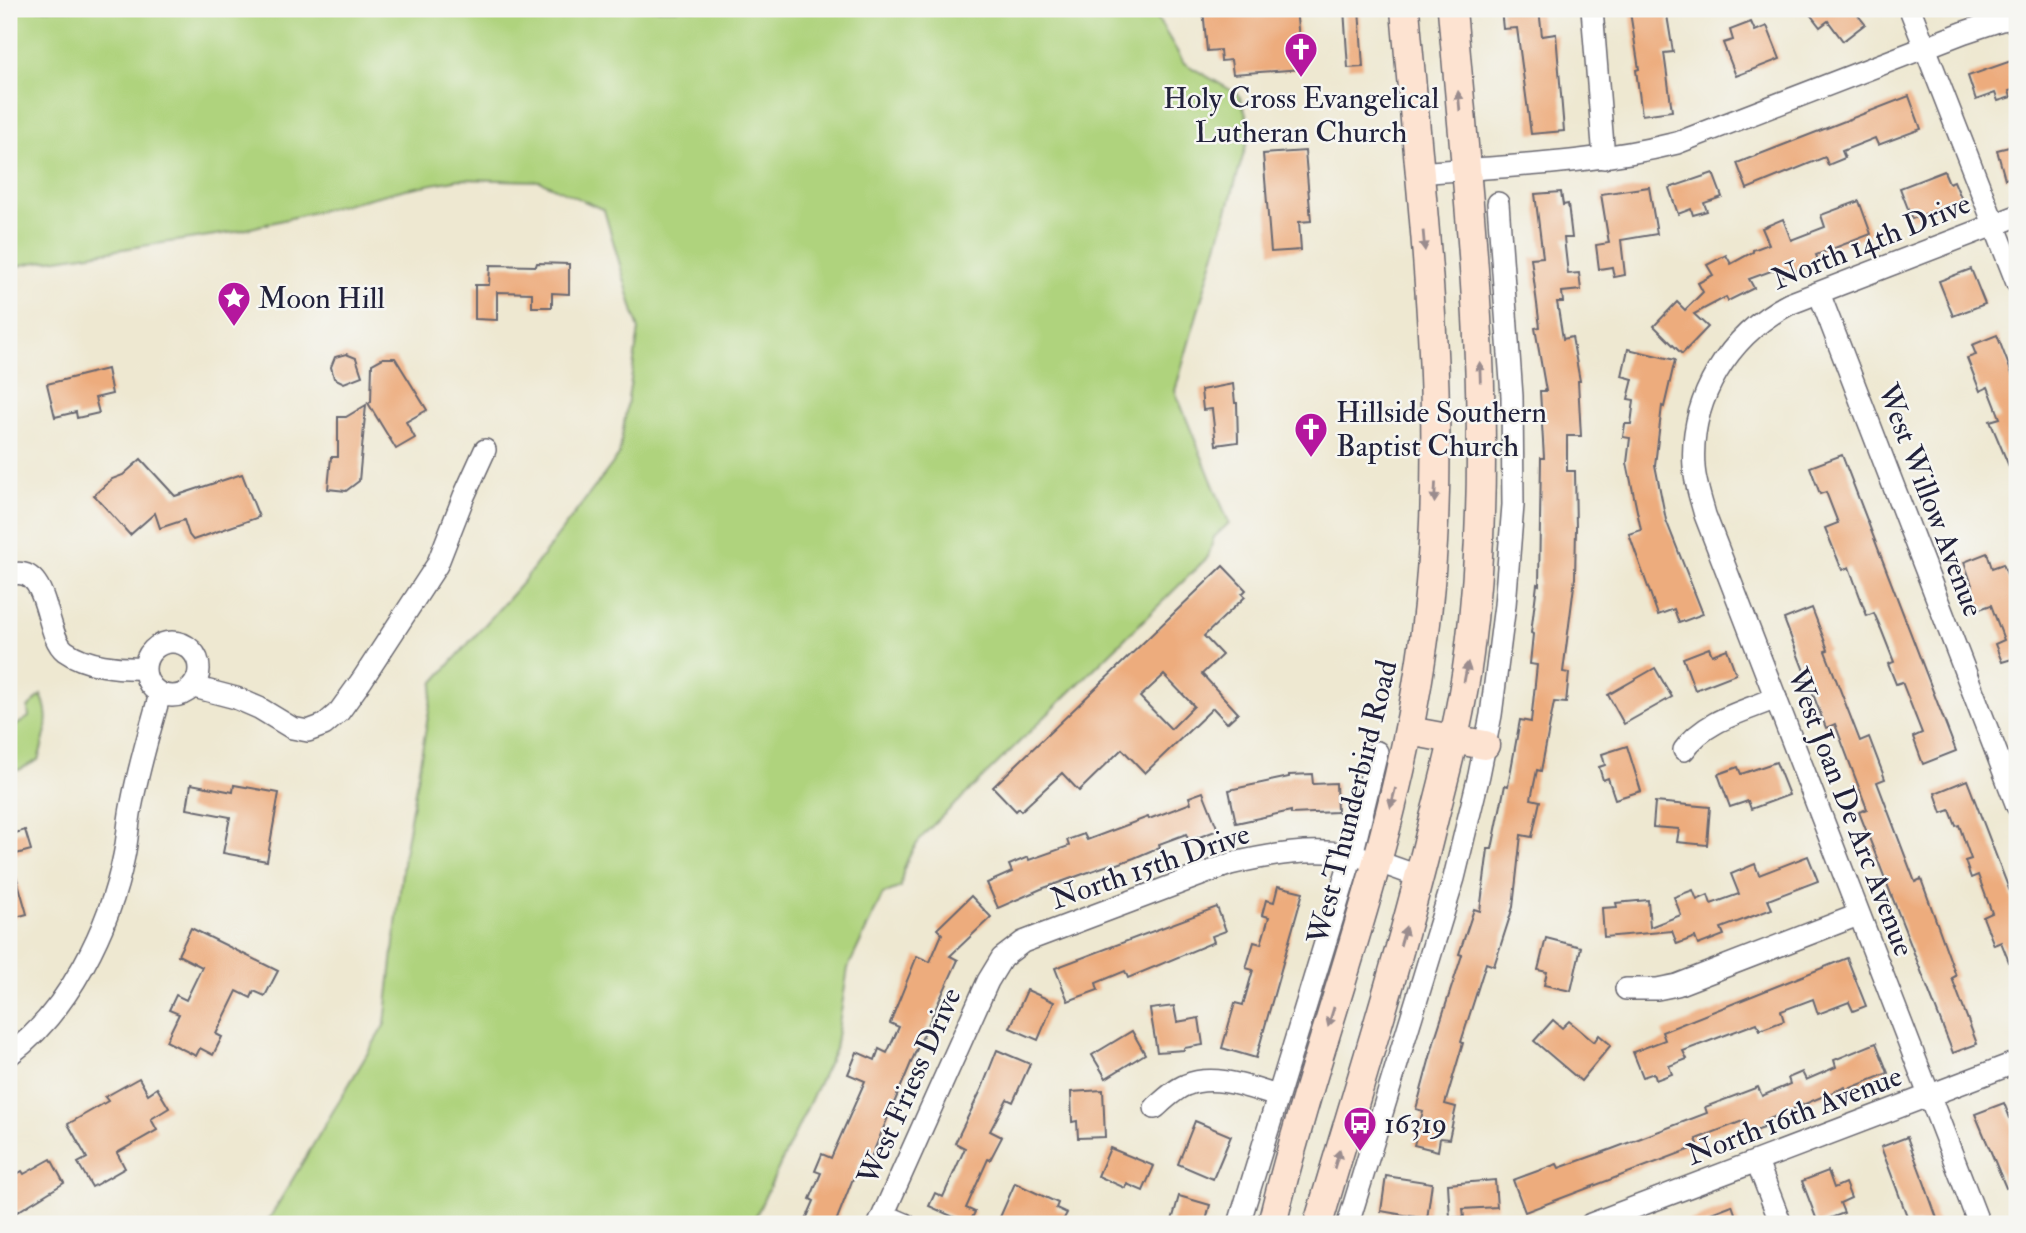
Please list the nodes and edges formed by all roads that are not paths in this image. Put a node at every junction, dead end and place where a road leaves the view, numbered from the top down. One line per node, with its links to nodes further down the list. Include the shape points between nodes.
1 (1405, 9): 9 (main road, West Thunderbird Road)
2 (1452, 9): 8 (main road, one-way to 2)
3 (1592, 9): 7 (street)
4 (1910, 9): 6 (street)
5 (2017, 18): 6 (street)
6 (1926, 46): 7 (street, via 1698,136); 12 (street)
7 (1604, 158): 8 (street)
8 (1465, 169): 9 (street); 14 (main road)
9 (1418, 173): 24 (main road, West Thunderbird Road, one-way to 24, via 1432,335 1436,492 1422,658)
10 (1498, 203): 13 (street)
11 (2017, 216): 12 (street, North 14th Drive)
12 (1994, 224): 15 (street); 16 (street, North 14th Drive)
13 (1502, 257): 14 (street); 26 (street, via 1512,397 1513,505 1505,605)
14 (1472, 259): 25 (main road, one-way to 14, via 1469,656 1481,493 1479,336)
15 (2017, 283)
16 (1819, 293): 17 (street, North 14th Drive, via 1770,314 1734,344 1717,370); 29 (street, West Willow Avenue)
17 (1699, 415): 23 (street, West Joan De Arc Avenue, via 1694,467 1702,504)
18 (485, 450): 21 (street, via 437,565 362,680 324,725 308,731 292,728 236,698)
19 (9, 575): 20 (street, via 26,576 41,591 54,638 63,650 97,664)
20 (144, 668): 21 (street, via 157,646 173,641 185,644 200,665); 22 (street, via 145,677)
21 (194, 687): 22 (street, via 175,697)
22 (160, 694): 35 (street, via 118,880 101,933 43,1024)
23 (1776, 698): 27 (street, via 1707,726); 32 (street, West Joan De Arc Avenue)
24 (1409, 732): 25 (main road); 30 (main road, West Thunderbird Road, one-way to 30)
25 (1454, 739): 26 (main road); 31 (main road)
26 (1485, 745): 46 (street, via 1454,878)
27 (1684, 750)
28 (1377, 752): 30 (street, West Thunderbird Road)
29 (2017, 806)
30 (1365, 858): 31 (street, North 15th Drive); 33 (street, North 15th Drive, via 1332,852 1286,853 1230,864 1023,942); 38 (street, West Thunderbird Road); 42 (main road, West Thunderbird Road, one-way to 42)
31 (1420, 877): 45 (main road, one-way to 31)
32 (1858, 915): 34 (street, via 1677,985); 37 (street, West Joan De Arc Avenue)
33 (993, 971): 41 (street, West Friess Drive)
34 (1626, 989)
35 (9, 1055)
36 (2017, 1062): 37 (street, North 16th Avenue)
37 (1930, 1095): 40 (street, North 16th Avenue); 49 (street, West Joan De Arc Avenue)
38 (1278, 1096): 39 (street, via 1208,1080 1183,1086); 44 (street, West Thunderbird Road)
39 (1155, 1108)
40 (1757, 1162): 47 (street, North 16th Avenue); 48 (street)
41 (881, 1219): 43 (street)
42 (1278, 1223)
43 (905, 1224)
44 (1239, 1224)
45 (1318, 1224)
46 (1348, 1224)
47 (1591, 1224)
48 (1781, 1224)
49 (1979, 1224)

